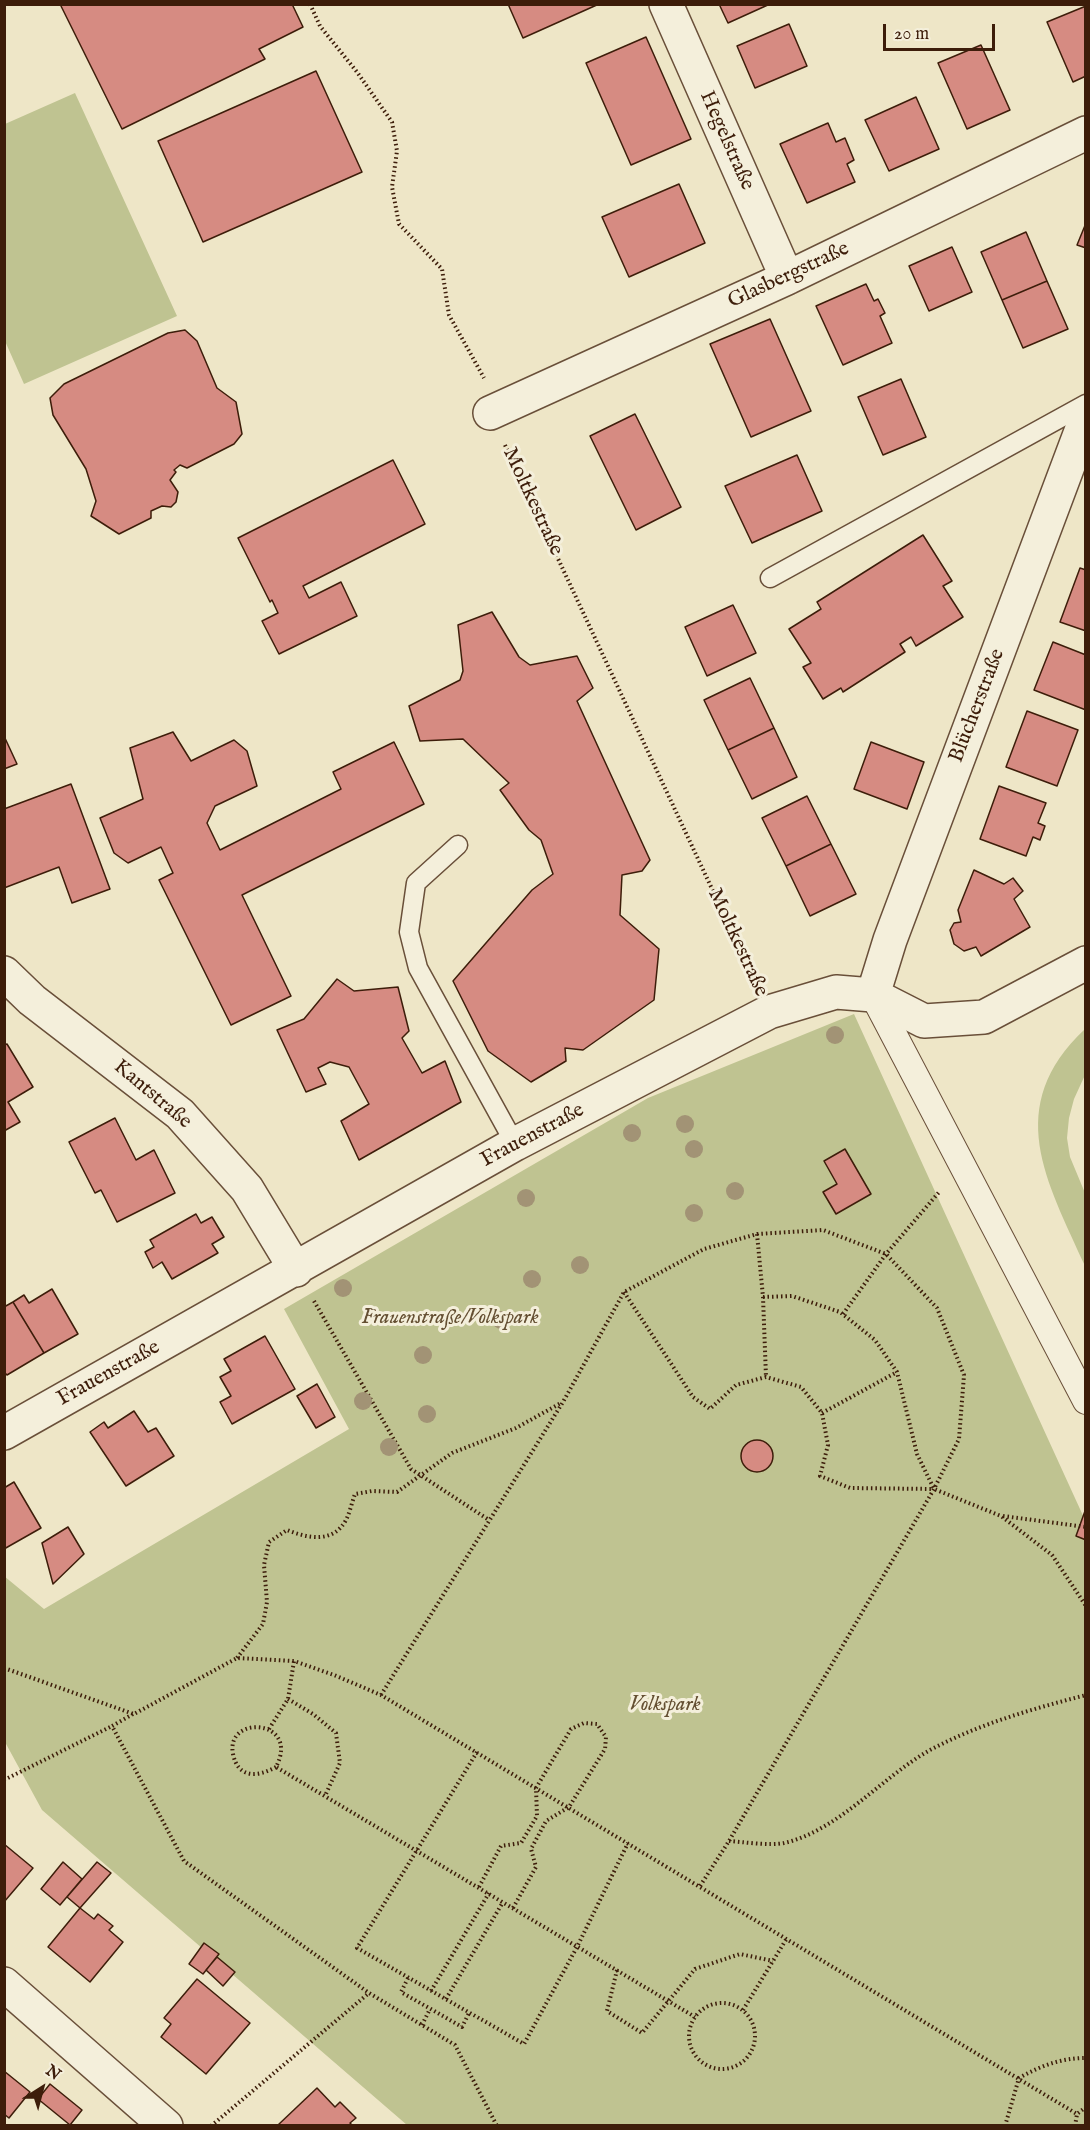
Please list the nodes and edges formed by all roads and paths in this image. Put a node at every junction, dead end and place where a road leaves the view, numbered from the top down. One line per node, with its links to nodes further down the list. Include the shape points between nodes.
1 (310, 4): 6 (path, Moltkestraße, via 320,26 392,122 397,151 392,187 399,224 441,269 449,315 484,376)
2 (666, 4): 4 (street, Hegelstraße)
3 (1086, 133): 4 (street, Glasbergstraße)
4 (787, 278): 6 (street, Glasbergstraße)
5 (1086, 404): 8 (lane)
6 (490, 413): 13 (path, Moltkestraße)
7 (1086, 418): 12 (street, Blücherstraße, via 890,940)
8 (770, 578)
9 (458, 844): 14 (lane, via 416,883 409,932 418,968)
10 (1086, 963): 12 (street, Frauenstraße, via 984,1017 924,1021)
11 (4, 973): 18 (street, Kantstraße, via 180,1114 247,1189)
12 (873, 995): 13 (street, Frauenstraße, via 836,992); 15 (street)
13 (769, 1012): 14 (street, Frauenstraße)
14 (515, 1144): 18 (street, Frauenstraße)
15 (962, 1166): 17 (path); 24 (street)
16 (757, 1234): 17 (path, via 823,1230); 19 (path, via 704,1249); 20 (path)
17 (886, 1254): 21 (path); 29 (path, via 937,1308 964,1375 959,1438)
18 (296, 1270): 27 (street, Frauenstraße); 28 (path, via 411,1469)
19 (624, 1292): 23 (path, via 693,1398 710,1409 736,1385); 25 (path)
20 (763, 1297): 21 (path, via 792,1296); 23 (path)
21 (843, 1314): 22 (path, via 875,1340)
22 (897, 1372): 26 (path); 29 (path, via 917,1454)
23 (766, 1377): 26 (path, via 801,1387)
24 (1086, 1401)
25 (563, 1402): 28 (path, via 516,1428 452,1453); 31 (path)
26 (822, 1413): 29 (path, via 828,1445 820,1476 850,1488)
27 (4, 1433)
28 (422, 1476): 31 (path); 34 (path, via 398,1492 355,1494 345,1522 329,1536 308,1538 287,1530 269,1542 264,1565 267,1602 263,1624)
29 (934, 1489): 30 (path); 49 (path)
30 (1001, 1516): 32 (path); 33 (path, via 1052,1555)
31 (489, 1520): 37 (path)
32 (1086, 1527)
33 (1086, 1606)
34 (237, 1659): 35 (path); 40 (path)
35 (294, 1661): 37 (path); 39 (path)
36 (4, 1668): 40 (path)
37 (381, 1695): 43 (path)
38 (1086, 1695): 49 (path, via 997,1720 930,1751 826,1826 783,1844)
39 (288, 1699): 42 (path); 47 (path, via 336,1733 340,1763)
40 (134, 1714): 41 (path)
41 (112, 1726): 45 (path); 64 (path, via 184,1861)
42 (268, 1729): 44 (path, via 281,1745); 44 (path, via 253,1726 239,1733 232,1747 235,1762 246,1773 262,1775)
43 (477, 1752): 46 (path); 51 (path)
44 (276, 1767): 47 (path)
45 (4, 1780)
46 (536, 1788): 48 (path); 48 (path, via 571,1729 584,1723 597,1724 606,1737 605,1749); 53 (path, via 537,1816 527,1834 521,1843 501,1846)
47 (325, 1796): 51 (path)
48 (569, 1808): 50 (path); 56 (path, via 546,1821 531,1849 537,1867)
49 (729, 1841): 52 (path)
50 (628, 1843): 52 (path); 58 (path)
51 (416, 1850): 53 (path); 61 (path, via 357,1948)
52 (700, 1886): 57 (path)
53 (478, 1887): 54 (path)
54 (489, 1893): 55 (path); 63 (path)
55 (503, 1902): 56 (path); 65 (path)
56 (513, 1908): 58 (path)
57 (787, 1938): 59 (path); 73 (path)
58 (577, 1947): 60 (path); 69 (path, via 524,2044)
59 (772, 1961): 66 (path, via 740,1954 695,1969); 68 (path)
60 (617, 1970): 66 (path); 66 (path, via 607,2011 642,2033)
61 (408, 1978): 63 (path); 67 (path, via 401,1992)
62 (4, 1984): 76 (street)
63 (431, 1991): 65 (path)
64 (369, 1993): 71 (path); 77 (path)
65 (446, 1999): 69 (path)
66 (668, 2001): 70 (path)
67 (430, 2009): 69 (path, via 462,2027); 71 (path)
68 (743, 2010): 70 (path, via 717,2003); 70 (path, via 753,2024 756,2040 749,2056 736,2067 719,2070 703,2064 692,2050 689,2034)
69 (469, 2013)
70 (695, 2017)
71 (422, 2025): 78 (path, via 455,2045)
72 (1086, 2058): 73 (path, via 1051,2062)
73 (1019, 2078): 75 (path); 79 (path)
74 (1086, 2107): 75 (path)
75 (1077, 2114): 80 (path)
76 (166, 2126)
77 (211, 2126)
78 (497, 2126)
79 (1005, 2126)
80 (1075, 2126)

